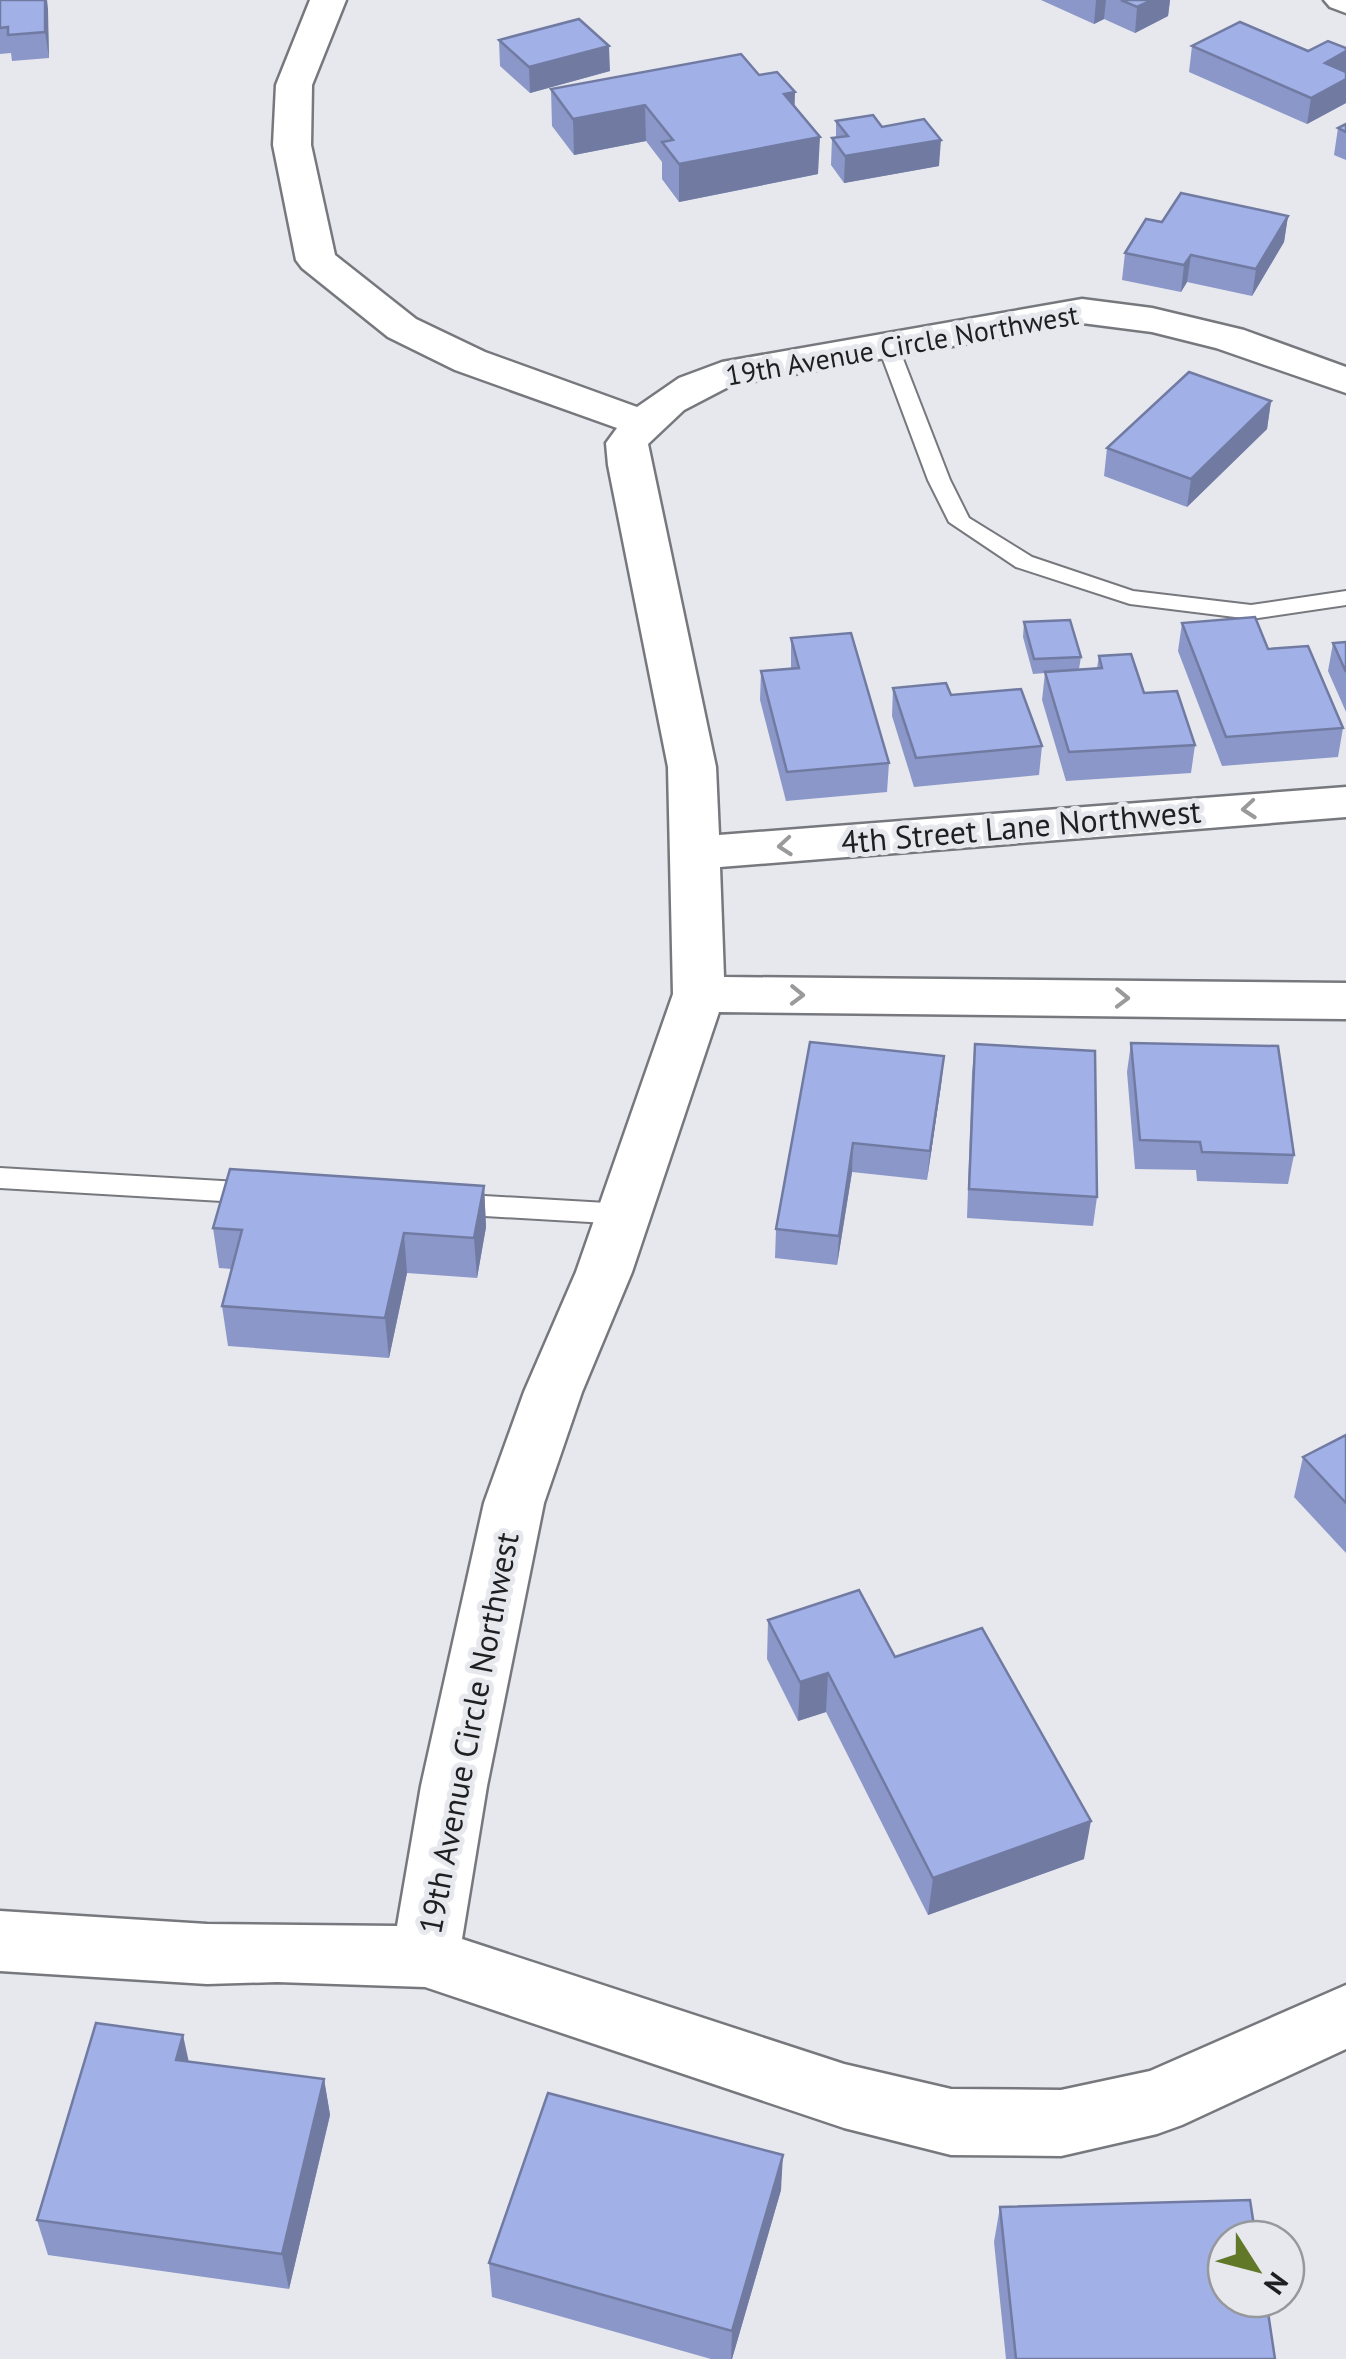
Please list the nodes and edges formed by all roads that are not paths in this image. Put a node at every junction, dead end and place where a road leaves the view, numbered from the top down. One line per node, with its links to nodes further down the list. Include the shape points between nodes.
1 (328, 0): 4 (street, via 294,84 292,145 316,260 402,328 470,361)
2 (888, 346): 3 (street, 19th Avenue Circle Northwest, via 1082,311 1230,339); 4 (street, 19th Avenue Circle Northwest, via 722,374 671,398); 5 (lane, via 960,522 1024,562 1130,597 1251,612)
3 (1346, 381)
4 (642, 423): 7 (street, 19th Avenue Circle Northwest, via 627,442 628,465 692,767)
5 (1346, 598)
6 (1346, 802): 7 (street, 4th Street Lane Northwest, one-way to 7)
7 (697, 853): 8 (street, 19th Avenue Circle Northwest)
8 (700, 994): 9 (street, one-way to 9); 13 (street, 19th Avenue Circle Northwest)
9 (1346, 1000)
10 (0, 1178): 11 (lane)
11 (292, 1195)
12 (429, 1203): 13 (lane)
13 (624, 1214): 15 (street, 19th Avenue Circle Northwest, via 514,1504)
14 (0, 1941): 15 (street, via 207,1954)
15 (425, 1957): 16 (street, 19th Avenue Circle Northwest, via 844,2096 951,2122 1061,2123 1158,2102)
16 (1346, 2016)

